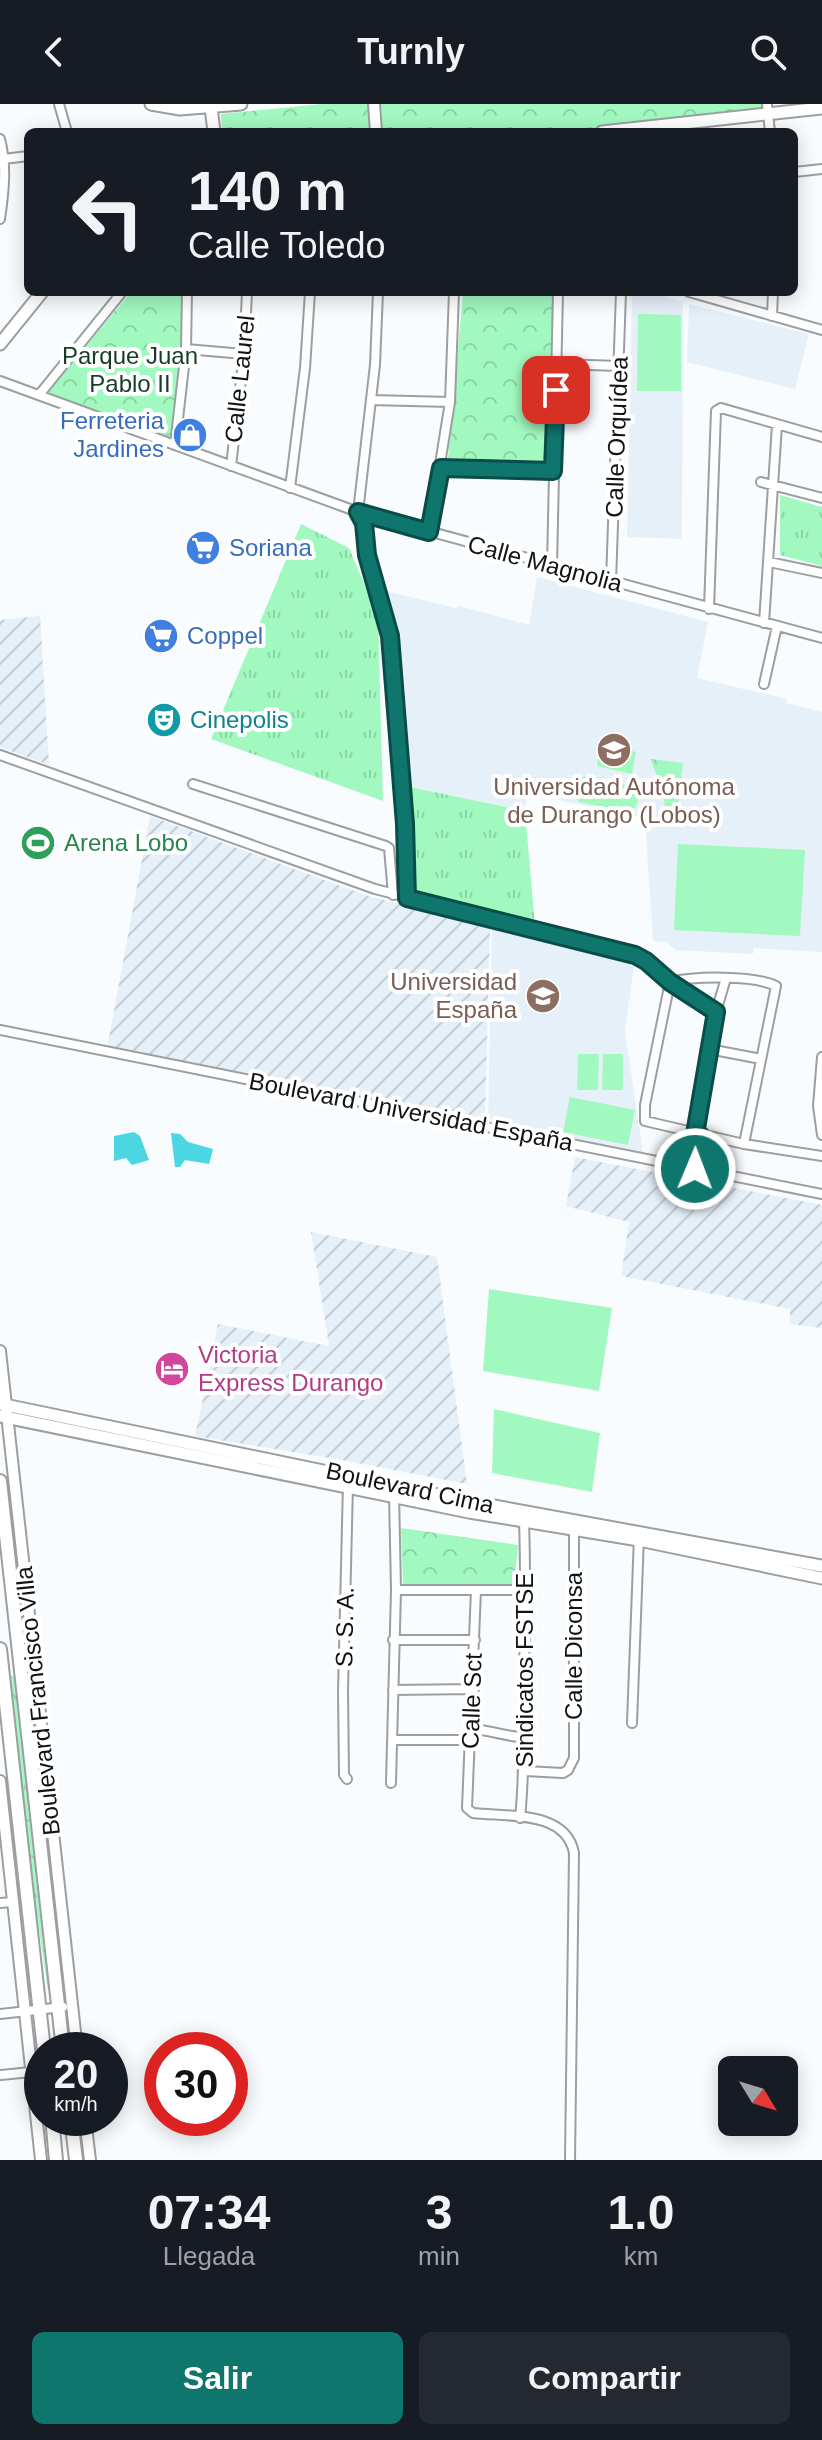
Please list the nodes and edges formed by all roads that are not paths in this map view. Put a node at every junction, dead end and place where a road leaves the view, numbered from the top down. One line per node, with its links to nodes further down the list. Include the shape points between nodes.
1 (59, 104): 8 (street)
2 (151, 104): 5 (main road)
3 (241, 104): 5 (main road)
4 (374, 104): 10 (street)
5 (211, 107): 9 (main road)
6 (822, 108): 7 (main road)
7 (768, 109): 11 (main road)
8 (66, 128)
9 (214, 128)
10 (376, 128)
11 (631, 128)
12 (0, 139): 14 (street)
13 (24, 156): 14 (street)
14 (4, 159): 17 (street)
15 (822, 169): 16 (street)
16 (798, 172)
17 (0, 219)
18 (39, 296): 31 (main road)
19 (119, 296): 37 (street)
20 (187, 296): 32 (street)
21 (247, 296): 33 (street, Calle Laurel)
22 (310, 296): 48 (street)
23 (378, 296): 38 (street)
24 (454, 296): 39 (street)
25 (558, 296): 34 (street)
26 (621, 296): 35 (street, Calle Orquídea)
27 (703, 296): 29 (street)
28 (773, 296): 29 (street)
29 (772, 316): 30 (street)
30 (822, 330)
31 (0, 344)
32 (186, 349): 33 (street); 42 (street)
33 (244, 354): 43 (street, Calle Laurel)
34 (557, 364): 35 (street); 45 (street)
35 (620, 366): 55 (street, Calle Orquídea)
36 (0, 381): 37 (street, Calle Magnolia)
37 (39, 395): 42 (street, Calle Magnolia)
38 (371, 400): 39 (street); 50 (street)
39 (450, 402): 44 (street)
40 (777, 425): 41 (street); 47 (street); 56 (street, via 725,409 715,415)
41 (822, 437)
42 (175, 445): 43 (street, Calle Magnolia)
43 (231, 466): 48 (street, Calle Magnolia)
44 (441, 468): 45 (street); 51 (street)
45 (553, 471): 53 (street)
46 (761, 482): 47 (street)
47 (773, 485): 49 (street); 52 (street)
48 (290, 488): 50 (street, Calle Magnolia)
49 (822, 498)
50 (358, 512): 51 (street, Calle Magnolia); 64 (street, via 390,636)
51 (429, 532): 53 (street, Calle Magnolia)
52 (769, 562): 54 (street); 57 (street)
53 (552, 566): 55 (street, Calle Magnolia)
54 (822, 573)
55 (611, 582): 56 (street, Calle Magnolia)
56 (709, 609): 57 (street, Calle Magnolia)
57 (764, 623): 58 (street, Calle Magnolia)
58 (777, 626): 59 (street, Calle Magnolia); 60 (street)
59 (822, 638)
60 (764, 684)
61 (0, 755): 63 (street)
62 (193, 784): 63 (street, via 386,846)
63 (393, 895): 64 (street)
64 (407, 898): 66 (street, via 646,961)
65 (726, 978): 66 (street); 67 (street); 71 (street, via 776,986)
66 (670, 982): 67 (street); 73 (street, via 644,1120)
67 (716, 1012): 69 (street)
68 (0, 1030): 78 (street, Boulevard Universidad España)
69 (709, 1049): 71 (street); 74 (street)
70 (822, 1057): 72 (street)
71 (761, 1059): 76 (street)
72 (820, 1078): 75 (street)
73 (685, 1132): 74 (street); 78 (street)
74 (698, 1134): 76 (street); 79 (street)
75 (822, 1135)
76 (744, 1144): 77 (street)
77 (822, 1156)
78 (679, 1166): 79 (street, Boulevard Universidad España)
79 (695, 1169): 80 (street, Boulevard Universidad España)
80 (822, 1194)
81 (0, 1351): 82 (street, Boulevard Francisco Villa)
82 (3, 1411): 84 (main road, Boulevard Cima); 99 (street, Boulevard Francisco Villa)
83 (0, 1481): 98 (main road, Boulevard Francisco Villa)
84 (348, 1481): 85 (main road, Boulevard Cima); 108 (street, S. S. A., via 343,1691)
85 (394, 1490): 86 (main road, Boulevard Cima); 87 (main road, Boulevard Cima); 92 (street)
86 (524, 1521): 87 (main road, Boulevard Cima); 94 (street, Sindicatos FSTSE)
87 (574, 1525): 88 (main road, Boulevard Cima); 107 (street, Calle Diconsa, via 574,1758 563,1773)
88 (639, 1536): 89 (main road, Boulevard Cima); 102 (street)
89 (704, 1548): 90 (main road, Boulevard Cima); 91 (main road, Boulevard Cima)
90 (822, 1566)
91 (822, 1578)
92 (396, 1590): 93 (street); 95 (street)
93 (476, 1590): 94 (street); 96 (street, Calle Sct)
94 (526, 1590): 104 (street, Sindicatos FSTSE)
95 (393, 1640): 96 (street); 101 (street)
96 (475, 1640): 100 (street, Calle Sct)
97 (0, 1657): 98 (street); 113 (main road, Boulevard Francisco Villa)
98 (20, 1661): 99 (street); 114 (main road, Boulevard Francisco Villa)
99 (34, 1661): 116 (street, Boulevard Francisco Villa)
100 (474, 1689): 101 (street); 103 (street, Calle Sct)
101 (393, 1690): 105 (street)
102 (632, 1723)
103 (472, 1729): 104 (street); 106 (street, Calle Sct)
104 (524, 1737): 107 (street, Sindicatos FSTSE)
105 (392, 1740): 106 (street); 110 (street)
106 (472, 1740): 112 (street, Calle Sct, via 469,1811)
107 (525, 1771): 112 (street, Sindicatos FSTSE)
108 (347, 1779)
109 (0, 1781): 111 (street, Boulevard Francisco Villa)
110 (391, 1783)
111 (2, 1797): 113 (street); 115 (street, Boulevard Francisco Villa)
112 (520, 1818): 137 (street, via 548,1821 573,1845)
113 (19, 1823): 120 (main road, Boulevard Francisco Villa)
114 (38, 1826): 116 (street); 119 (main road, Boulevard Francisco Villa)
115 (4, 1851): 117 (street, Boulevard Francisco Villa)
116 (54, 1852): 119 (street, Boulevard Francisco Villa)
117 (13, 1902): 118 (street); 121 (street, Boulevard Francisco Villa)
118 (0, 1903)
119 (65, 2007): 120 (street); 125 (main road, Boulevard Francisco Villa); 126 (street, Boulevard Francisco Villa)
120 (40, 2010): 121 (street); 124 (main road, Boulevard Francisco Villa)
121 (25, 2011): 122 (street); 123 (street, Boulevard Francisco Villa)
122 (0, 2014)
123 (27, 2032)
124 (42, 2032)
125 (64, 2032)
126 (72, 2032)
127 (24, 2073): 128 (street)
128 (1, 2075)
129 (38, 2136): 133 (street, Boulevard Francisco Villa)
130 (54, 2136): 134 (main road)
131 (73, 2136): 135 (main road)
132 (87, 2136): 136 (street)
133 (41, 2160)
134 (56, 2160)
135 (76, 2160)
136 (90, 2160)
137 (570, 2160)

